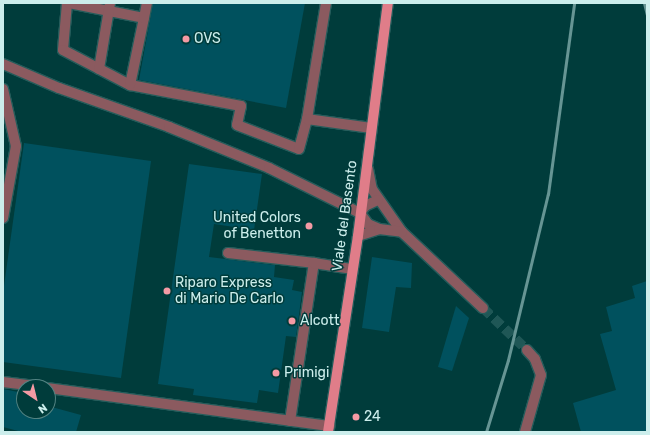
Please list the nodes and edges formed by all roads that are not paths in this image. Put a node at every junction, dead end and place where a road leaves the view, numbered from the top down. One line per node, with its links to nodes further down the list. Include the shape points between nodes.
1 (69, 3): 5 (street); 8 (street, via 63,50)
2 (147, 3): 6 (street)
3 (326, 3): 11 (street)
4 (388, 3): 12 (main road, Viale del Basento)
5 (109, 8): 6 (street); 8 (street)
6 (144, 18): 9 (street)
7 (3, 64): 15 (street, via 269,168)
8 (99, 69): 9 (street)
9 (130, 85): 11 (street, via 241,106 237,124 299,149)
10 (3, 89): 16 (street, via 16,146)
11 (308, 119): 12 (street)
12 (371, 128): 13 (main road, Viale del Basento)
13 (367, 158): 14 (street, via 370,183); 15 (main road, Viale del Basento)
14 (378, 200): 15 (street, via 366,206); 18 (street)
15 (360, 213): 17 (street, via 368,224); 19 (main road, Viale del Basento)
16 (3, 218)
17 (379, 229): 18 (street); 19 (street)
18 (402, 232): 23 (street)
19 (358, 236): 22 (main road, Viale del Basento)
20 (228, 253): 21 (street)
21 (314, 263): 22 (street); 28 (street)
22 (353, 269): 29 (main road, Viale del Basento)
23 (482, 308)
24 (527, 350): 30 (street, via 536,359 541,375)
25 (3, 382): 26 (street)
26 (16, 384)
27 (56, 389): 28 (street)
28 (290, 421): 29 (street)
29 (328, 429)
30 (525, 432)

